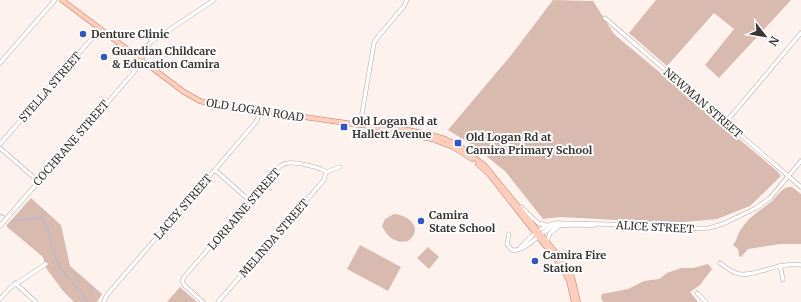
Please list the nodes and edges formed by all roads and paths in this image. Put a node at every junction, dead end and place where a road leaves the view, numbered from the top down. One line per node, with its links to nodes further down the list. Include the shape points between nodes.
1 (55, 0): 11 (street)
2 (62, 0): 6 (main road, OLD LOGAN ROAD)
3 (214, 0): 8 (street, via 151,42)
4 (407, 0): 14 (street, via 374,43)
5 (605, 18): 13 (street, NEWMAN STREET)
6 (100, 29): 9 (main road, OLD LOGAN ROAD); 15 (street, STELLA STREET)
7 (801, 33): 13 (street)
8 (146, 48): 9 (street); 10 (street, COCHRANE STREET)
9 (129, 50): 10 (main road, OLD LOGAN ROAD)
10 (141, 60): 12 (main road, OLD LOGAN ROAD, via 200,101); 22 (street, COCHRANE STREET, via 134,72)
11 (0, 63)
12 (261, 111): 14 (main road, OLD LOGAN ROAD); 19 (street, LACEY STREET, via 256,122)
13 (726, 122): 21 (street, NEWMAN STREET)
14 (360, 125): 25 (main road, OLD LOGAN ROAD, via 419,132 440,137 454,144 485,166); 31 (main road, OLD LOGAN ROAD, via 432,139 453,147 484,169)
15 (0, 144)
16 (0, 148): 22 (street)
17 (801, 162): 21 (street, ALICE STREET)
18 (340, 167): 20 (street)
19 (215, 170): 24 (street); 41 (street, LACEY STREET)
20 (326, 172): 24 (street, LORRAINE STREET, via 320,167 283,164); 44 (street, MELINDA STREET, via 324,180)
21 (788, 176): 23 (street, NEWMAN STREET); 26 (street, ALICE STREET, via 770,198 723,224 684,229)
22 (38, 181): 28 (street, COCHRANE STREET)
23 (801, 187)
24 (250, 201): 43 (street, LORRAINE STREET, via 184,277 184,285)
25 (518, 205): 27 (street, OLD LOGAN ROAD, via 538,223); 31 (main road, OLD LOGAN ROAD)
26 (606, 224): 27 (street, ALICE STREET, via 562,222); 29 (street, ALICE STREET)
27 (548, 225): 31 (street, ALICE STREET)
28 (0, 226)
29 (559, 226): 31 (street, ALICE STREET); 32 (street, via 550,233)
30 (509, 234): 31 (street, via 507,244 512,250 516,250)
31 (538, 234): 32 (main road); 45 (main road, via 566,274)
32 (547, 240): 46 (main road, via 569,269)
33 (720, 263): 35 (street, via 732,272 742,275)
34 (46, 264): 38 (street)
35 (780, 265): 36 (street); 37 (street)
36 (801, 265)
37 (783, 280)
38 (15, 283): 40 (street); 42 (street)
39 (697, 293): 47 (street)
40 (0, 299)
41 (104, 301)
42 (36, 302)
43 (203, 302)
44 (218, 302)
45 (574, 302)
46 (579, 302)
47 (706, 302)

